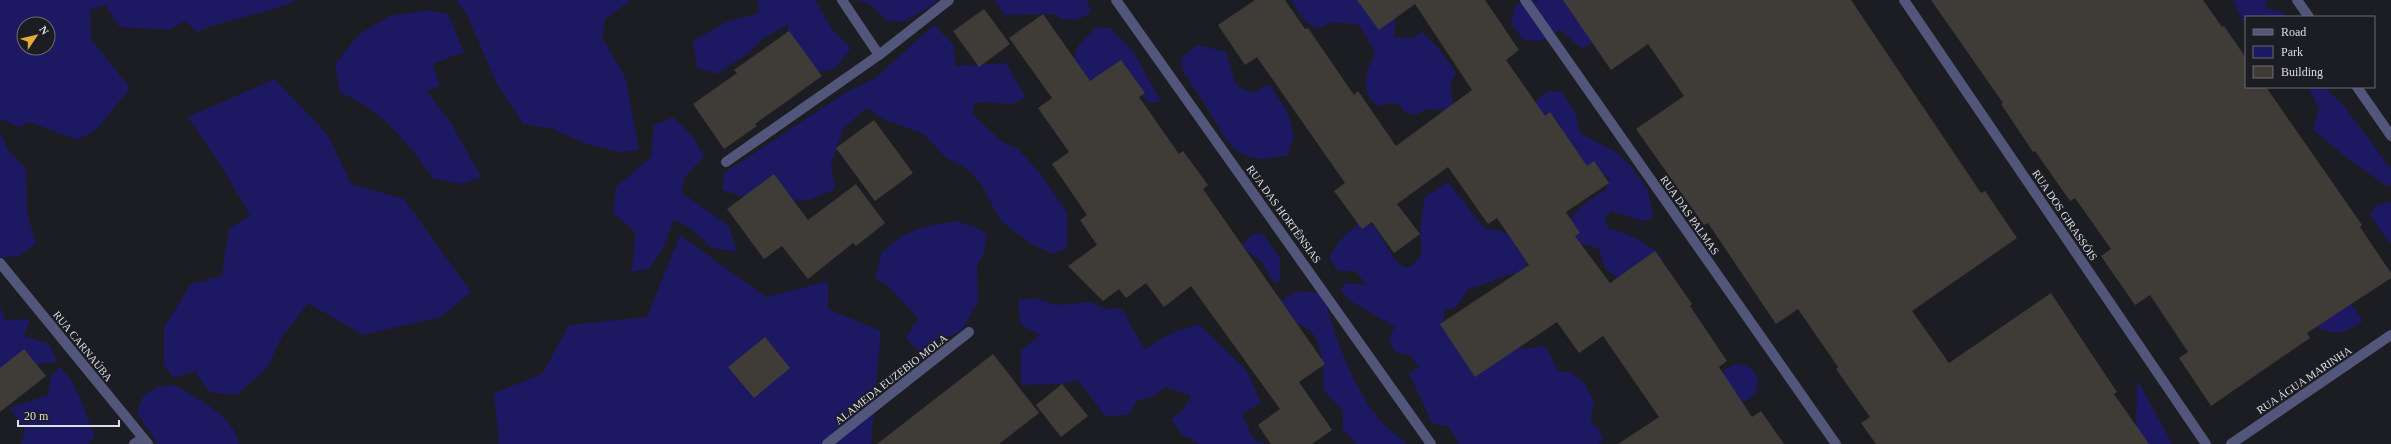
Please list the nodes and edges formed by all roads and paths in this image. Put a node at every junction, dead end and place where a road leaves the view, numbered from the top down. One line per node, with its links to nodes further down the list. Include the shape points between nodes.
1 (842, 0): 8 (street)
2 (949, 0): 8 (street)
3 (1116, 0): 17 (street, RUA DAS HORTÊNSIAS)
4 (1525, 0): 18 (street, RUA DAS PALMAS)
5 (1904, 0): 19 (street, RUA DOS GIRASSÓIS)
6 (2297, 0): 7 (street)
7 (2308, 16)
8 (879, 55): 11 (street)
9 (2358, 88): 10 (street)
10 (2391, 136)
11 (726, 162)
12 (0, 263): 15 (street, RUA CARNAÚBA)
13 (969, 332): 16 (street, ALAMEDA EUZEBIO MOLA)
14 (2391, 335): 20 (street, RUA ÁGUA MARINHA)
15 (142, 442)
16 (827, 444)
17 (1431, 444)
18 (1836, 444)
19 (2206, 444)
20 (2230, 444)

